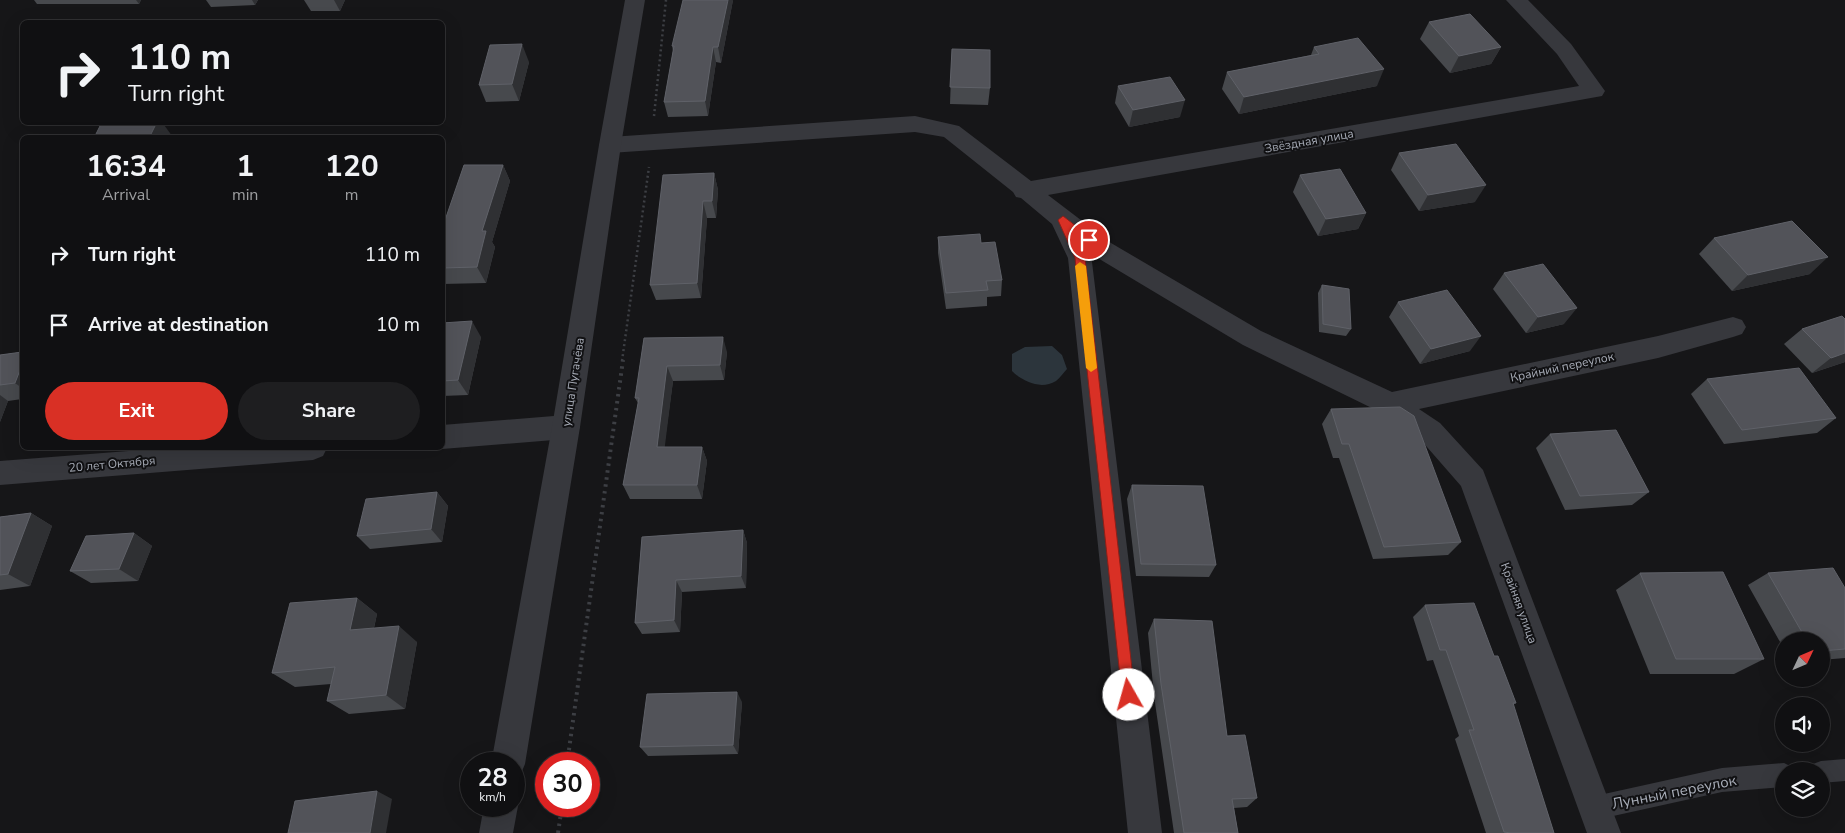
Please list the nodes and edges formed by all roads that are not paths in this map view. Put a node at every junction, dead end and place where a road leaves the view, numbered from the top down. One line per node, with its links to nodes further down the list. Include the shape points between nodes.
1 (636, 0): 3 (street, улица Пугачёва)
2 (1516, 0): 4 (street, Звёздная улица, via 1564,49 1594,91)
3 (610, 145): 4 (street, Крайняя улица, via 915,124 951,131); 8 (street, улица Пугачёва)
4 (1024, 191): 5 (street, Крайняя улица)
5 (1063, 220): 7 (street, Крайняя улица, via 1102,250 1252,338); 19 (street, via 1080,258)
6 (1733, 327): 7 (street, Крайний переулок, via 1658,347)
7 (1390, 404): 17 (street, Крайняя улица, via 1430,431 1473,479)
8 (566, 427): 9 (street); 12 (street, улица Пугачёва)
9 (445, 437)
10 (289, 450): 11 (street, 20 лет Октября)
11 (0, 473)
12 (510, 752)
13 (1845, 770): 14 (lane)
14 (1830, 771)
15 (1775, 776): 17 (lane, Лунный переулок, via 1722,780)
16 (499, 817): 18 (street)
17 (1599, 821)
18 (496, 833)
19 (1145, 833)

